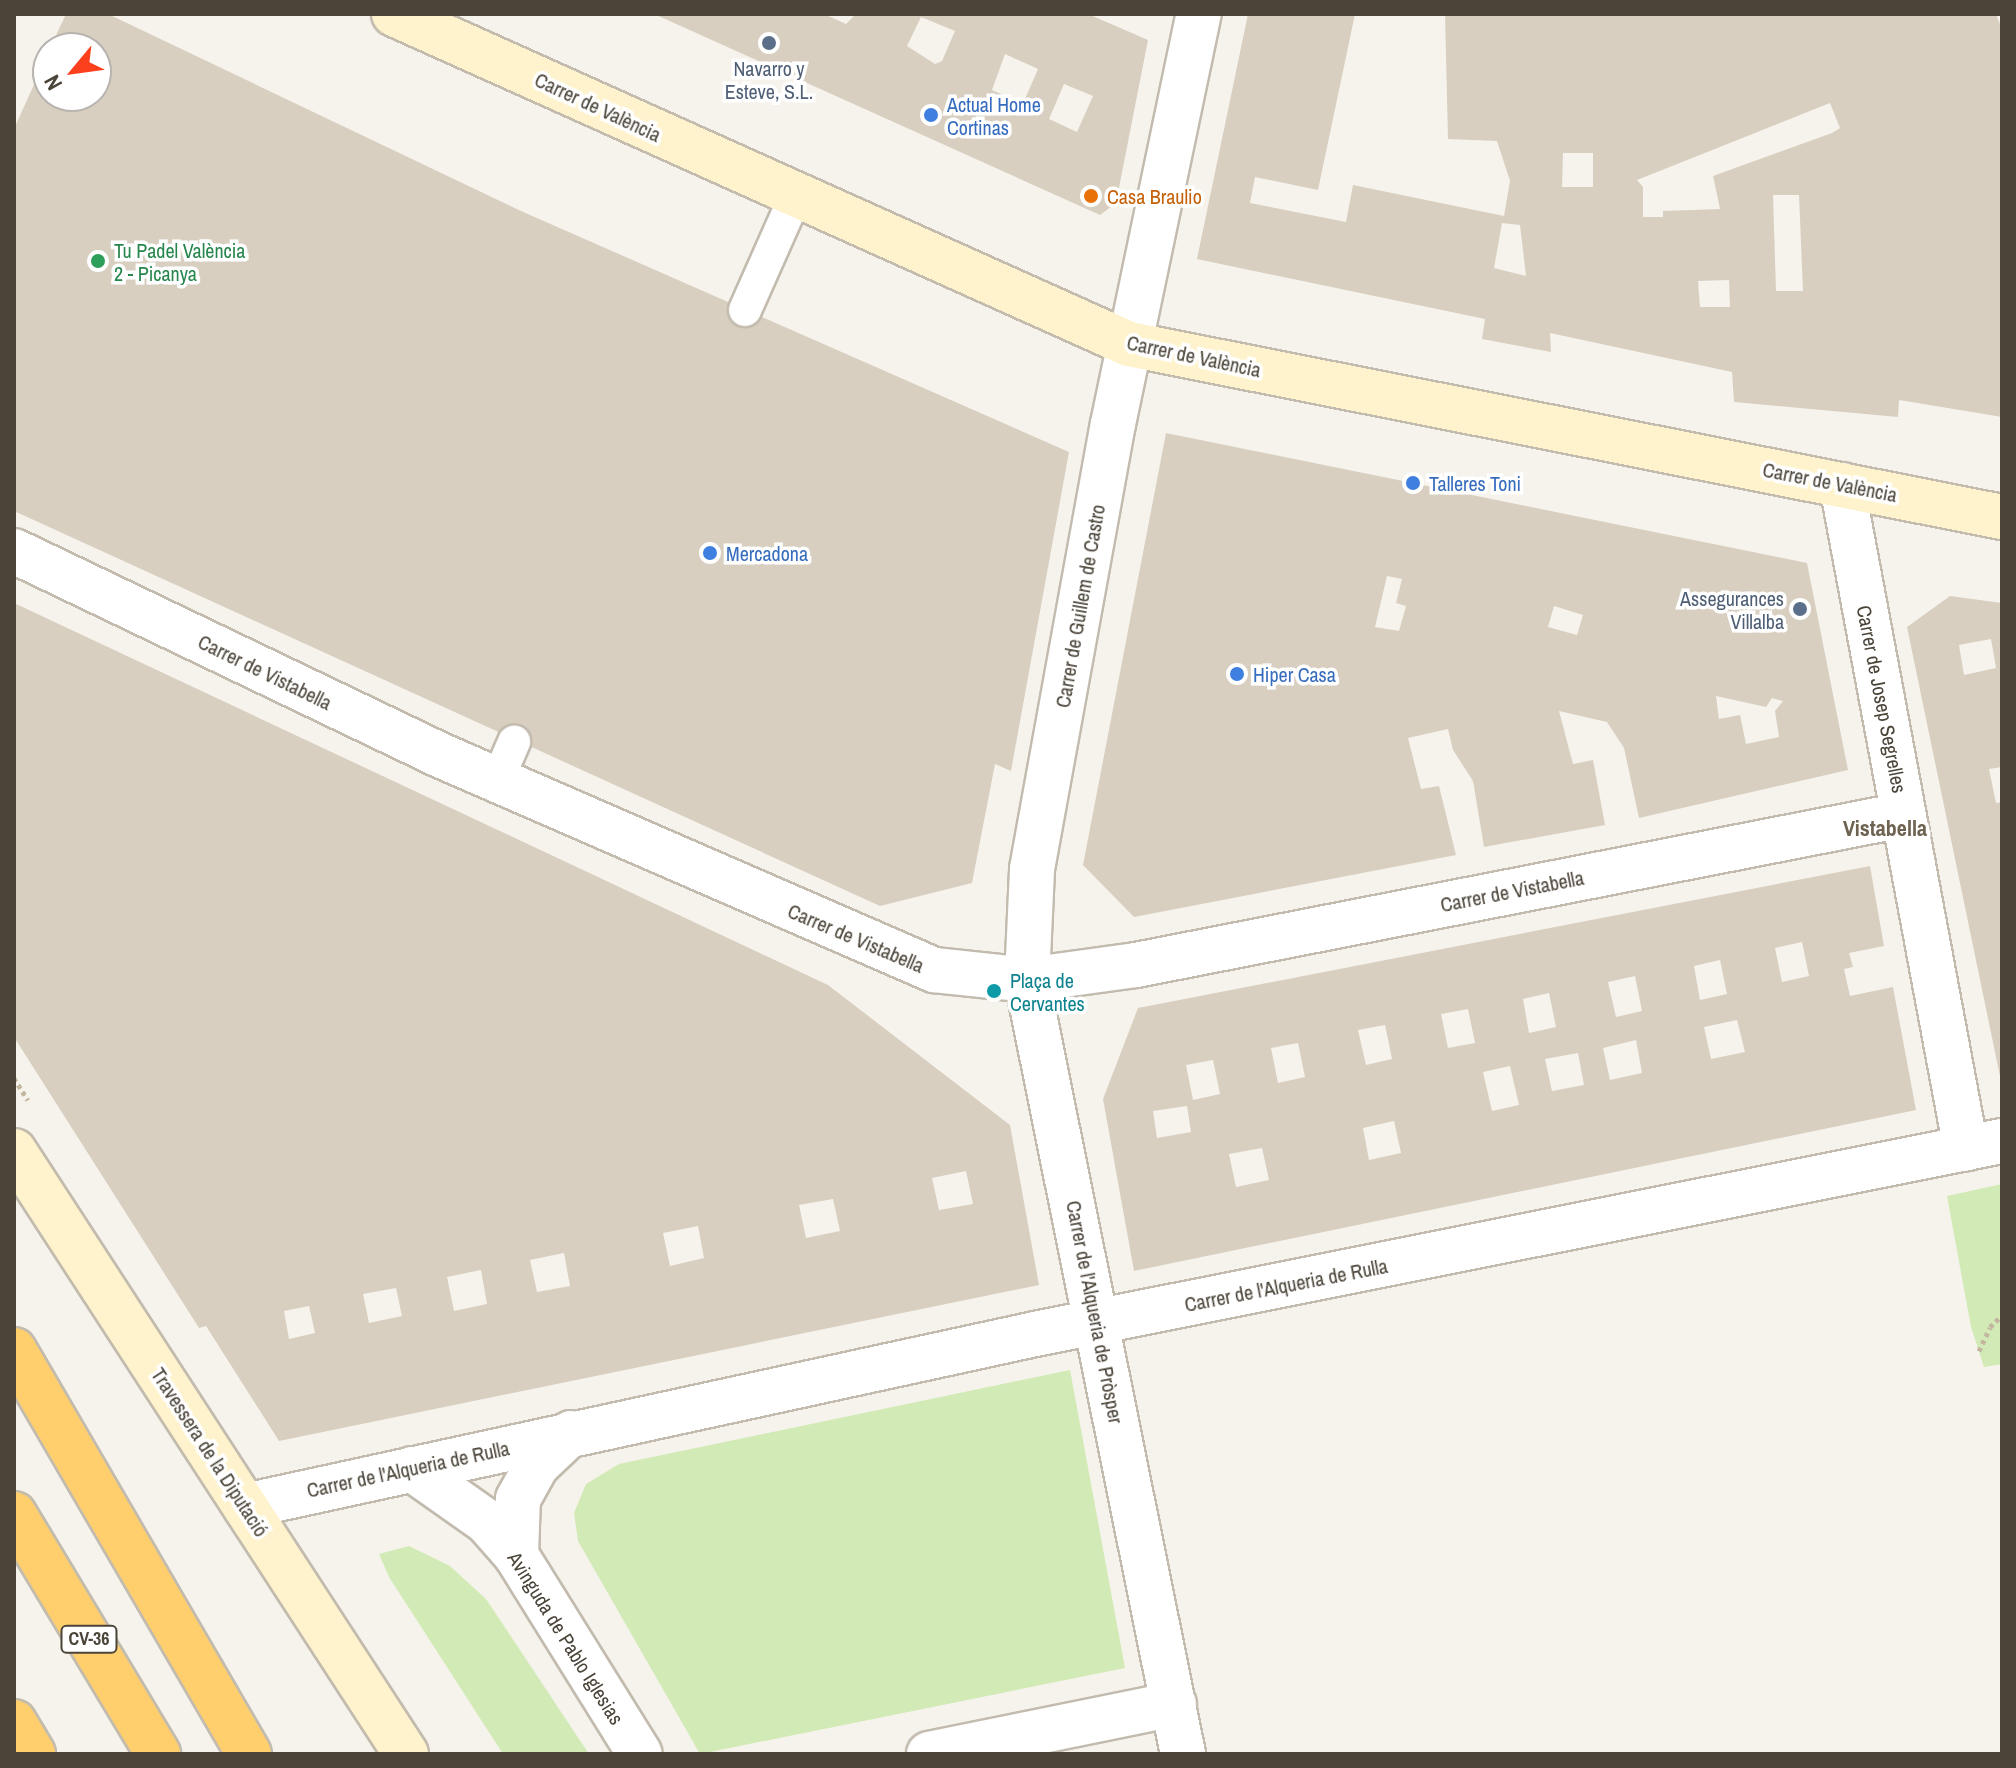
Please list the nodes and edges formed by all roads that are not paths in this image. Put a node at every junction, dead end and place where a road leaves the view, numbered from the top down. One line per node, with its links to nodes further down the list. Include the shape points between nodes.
1 (394, 14): 3 (street, Carrer de València)
2 (1199, 14): 5 (street, Carrer de Guillem de Castro)
3 (795, 197): 4 (lane); 5 (street, Carrer de València)
4 (745, 310)
5 (1129, 344): 6 (street, Carrer de València); 12 (street, Carrer de Guillem de Castro)
6 (1842, 485): 7 (street, Carrer de València); 11 (street, Carrer de Josep Segrelles)
7 (2002, 517)
8 (14, 551): 10 (street, Carrer de Vistabella)
9 (514, 742): 10 (lane)
10 (497, 781): 13 (street, Carrer de Vistabella, via 889,954 934,970)
11 (1903, 815): 13 (street, Carrer de Vistabella, via 1136,965); 14 (street, Carrer de Josep Segrelles)
12 (1032, 869): 13 (street, Carrer de l'Alqueria de Pròsper)
13 (1027, 980): 16 (street, Carrer de l'Alqueria de Pròsper)
14 (1984, 1145): 16 (street, Carrer de l'Alqueria de Rulla)
15 (14, 1151): 20 (street, Travessera de la Diputació)
16 (1098, 1323): 18 (street, Carrer de l'Alqueria de Rulla); 23 (street, Carrer de l'Alqueria de Pròsper)
17 (14, 1350): 27 (highway)
18 (571, 1433): 19 (street, Carrer de l'Alqueria de Rulla); 22 (street, Carrer de l'Alqueria de Rulla, via 536,1466 518,1499)
19 (412, 1469): 20 (street, Carrer de l'Alqueria de Rulla); 22 (street, Avinguda de Pablo Iglesias, via 487,1522)
20 (245, 1506): 28 (street, Travessera de la Diputació)
21 (14, 1514): 26 (highway, CV-36)
22 (516, 1555): 29 (street, Avinguda de Pablo Iglesias)
23 (1174, 1704): 30 (street); 31 (street, Carrer de l'Alqueria de Pròsper)
24 (14, 1722): 25 (highway)
25 (33, 1754)
26 (158, 1754)
27 (249, 1754)
28 (406, 1754)
29 (640, 1754)
30 (929, 1754)
31 (1183, 1754)

